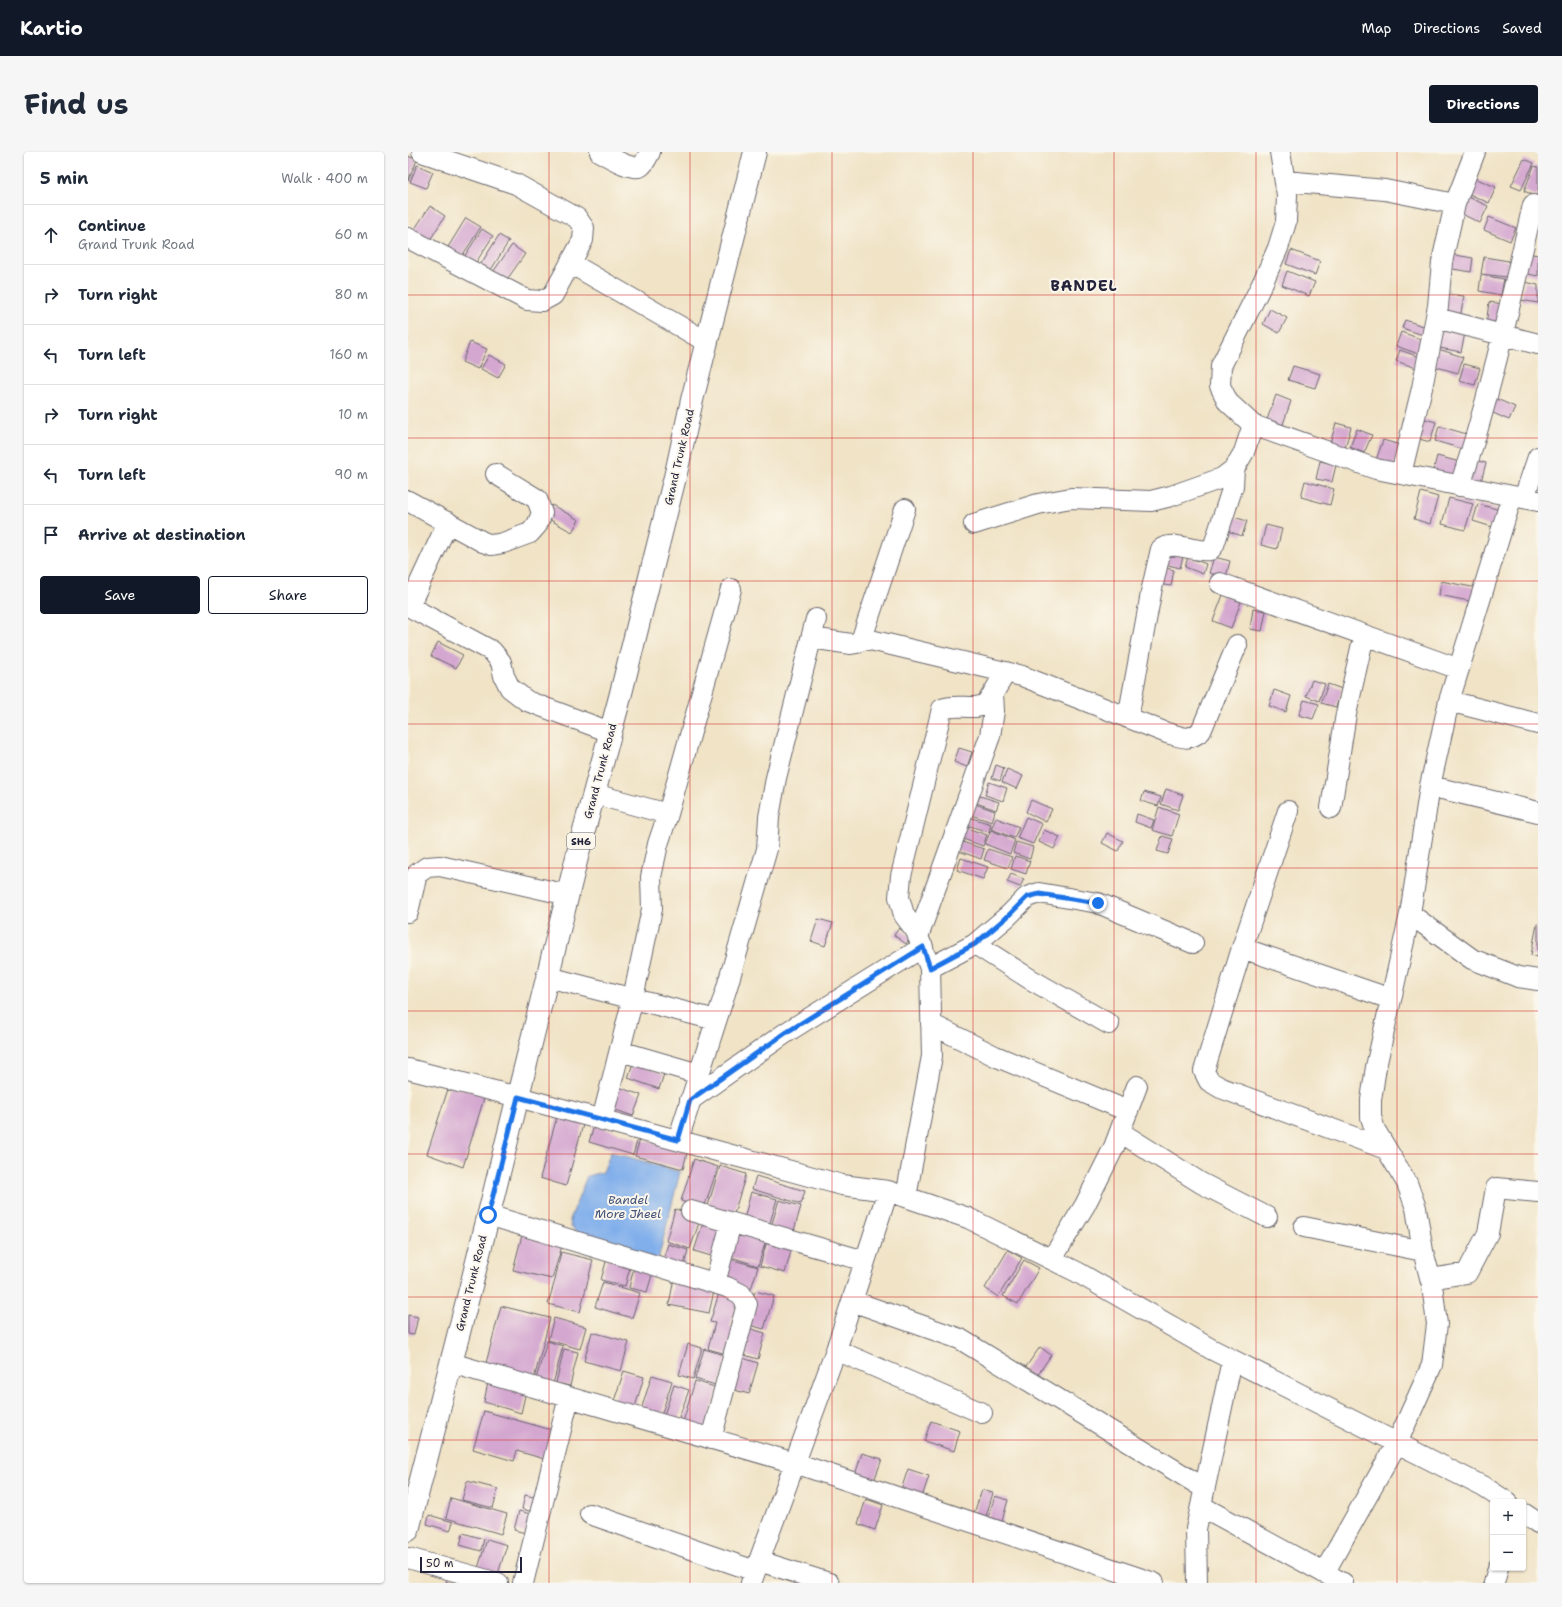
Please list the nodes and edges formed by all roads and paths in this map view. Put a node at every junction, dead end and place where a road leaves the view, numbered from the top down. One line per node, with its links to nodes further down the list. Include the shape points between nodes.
1 (422, 152): 7 (street)
2 (600, 152): 3 (street, via 637,168)
3 (650, 152)
4 (755, 152): 15 (main road, Grand Trunk Road / SH6)
5 (1280, 152): 8 (street)
6 (1475, 152): 9 (street)
7 (455, 157): 12 (street, via 516,184 577,218 584,228 583,240)
8 (1285, 181): 9 (street, via 1385,190); 17 (street, via 1286,222 1278,248 1221,366 1220,386 1228,402)
9 (1456, 204): 13 (street, via 1442,262)
10 (1533, 205): 14 (street)
11 (408, 238): 12 (street, via 526,300 542,301 553,295)
12 (570, 263): 15 (street)
13 (1436, 318): 14 (street); 21 (street)
14 (1502, 335): 16 (street); 22 (street, via 1476,437)
15 (706, 342): 40 (main road, Grand Trunk Road / SH6, via 676,473)
16 (1538, 344)
17 (1253, 425): 19 (street, via 1244,452); 21 (street, via 1376,469)
18 (1538, 457): 23 (street)
19 (1234, 469): 27 (street, via 1222,478 1151,502 1071,498 1038,504); 38 (street, via 1233,486 1214,545 1210,550 1202,552 1173,545 1161,549)
20 (496, 474): 26 (street, via 537,499 542,514 530,533 492,545)
21 (1401, 474): 22 (street)
22 (1460, 486): 23 (street)
23 (1525, 498): 34 (street)
24 (408, 501): 26 (street)
25 (905, 509): 32 (street)
26 (448, 522): 30 (street)
27 (974, 524)
28 (1220, 583): 31 (street)
29 (731, 589): 46 (street)
30 (409, 606): 40 (street, via 492,651 501,662 510,688 527,701)
31 (1364, 635): 34 (street); 43 (street, via 1346,714)
32 (862, 638): 35 (street); 59 (street, via 851,644 814,629 776,778 769,817 767,850)
33 (1237, 645): 38 (street, via 1201,731 1187,738)
34 (1459, 670): 37 (street)
35 (1006, 672): 36 (street); 38 (street)
36 (993, 693): 50 (street, via 994,711 990,736); 50 (street, via 986,704 977,707 950,706 942,709 937,723 901,876 899,897 904,915)
37 (1449, 701): 39 (street); 41 (street)
38 (1128, 718)
39 (1538, 724)
40 (610, 732): 42 (main road, Grand Trunk Road / SH6)
41 (1430, 786): 45 (street); 49 (street)
42 (594, 794): 46 (street); 47 (main road, Grand Trunk Road / SH6)
43 (1331, 808)
44 (1288, 811): 53 (street)
45 (1538, 812)
46 (668, 814): 57 (street, via 651,877 652,909)
47 (568, 895): 48 (street, via 440,866 426,867 417,874); 55 (main road, Grand Trunk Road / SH6)
48 (408, 912)
49 (1410, 914): 56 (street, via 1472,960 1518,977); 58 (street)
50 (921, 942): 54 (street); 67 (street)
51 (1193, 943): 52 (street, via 1098,903 1039,894 1027,897)
52 (975, 944): 54 (street); 61 (street)
53 (1242, 948): 58 (street); 72 (street, via 1204,1071 1209,1081 1221,1088)
54 (930, 968): 60 (street)
55 (548, 977): 57 (street); 66 (main road, Grand Trunk Road / SH6)
56 (1538, 980)
57 (633, 998): 59 (street); 62 (street)
58 (1391, 999): 72 (street, via 1371,1100 1371,1117)
59 (716, 1020): 64 (street)
60 (931, 1024): 68 (street, via 995,1056); 75 (street, via 932,1056)
61 (1109, 1024)
62 (620, 1051): 64 (street); 69 (street)
63 (408, 1069): 66 (street)
64 (699, 1074): 67 (street)
65 (1138, 1086): 68 (street)
66 (518, 1097): 69 (street); 77 (main road, Grand Trunk Road / SH6)
67 (690, 1100): 71 (street)
68 (1128, 1111): 70 (street)
69 (602, 1120): 71 (street)
70 (1120, 1132): 78 (street, via 1201,1183); 82 (street, via 1085,1205)
71 (678, 1140): 73 (street, via 842,1185)
72 (1386, 1149): 81 (street, via 1407,1184 1416,1208)
73 (888, 1191): 75 (street); 83 (street)
74 (1538, 1192): 84 (street, via 1496,1188 1488,1233 1467,1273)
75 (906, 1197): 82 (street, via 968,1218)
76 (691, 1211): 79 (street)
77 (488, 1215): 85 (street); 89 (main road, Grand Trunk Road / SH6)
78 (1267, 1217)
79 (731, 1223): 83 (street); 85 (street)
80 (1304, 1227): 81 (street)
81 (1423, 1251): 84 (street)
82 (1052, 1259): 88 (street)
83 (865, 1262): 86 (street)
84 (1430, 1279): 93 (street, via 1437,1324 1432,1365)
85 (715, 1283): 92 (street, via 741,1294 747,1304)
86 (852, 1301): 87 (street); 95 (street, via 960,1338)
87 (836, 1350): 91 (street); 94 (street)
88 (1232, 1360): 93 (street); 95 (street)
89 (451, 1363): 90 (street); 100 (main road, Grand Trunk Road / SH6)
90 (569, 1398): 92 (street); 106 (street)
91 (982, 1413)
92 (711, 1439): 94 (street)
93 (1397, 1443): 96 (street); 104 (street)
94 (795, 1464): 103 (street); 108 (street)
95 (1203, 1497): 104 (street); 109 (street, via 1196,1528)
96 (1502, 1499)
97 (590, 1514): 103 (street)
98 (1526, 1515): 99 (street)
99 (1538, 1523)
100 (408, 1530)
101 (408, 1558): 105 (street)
102 (1497, 1571): 111 (street)
103 (755, 1572): 107 (street)
104 (1324, 1573): 110 (street)
105 (498, 1583)
106 (523, 1583)
107 (829, 1583)
108 (1154, 1583)
109 (1197, 1583)
110 (1343, 1583)
111 (1494, 1583)

